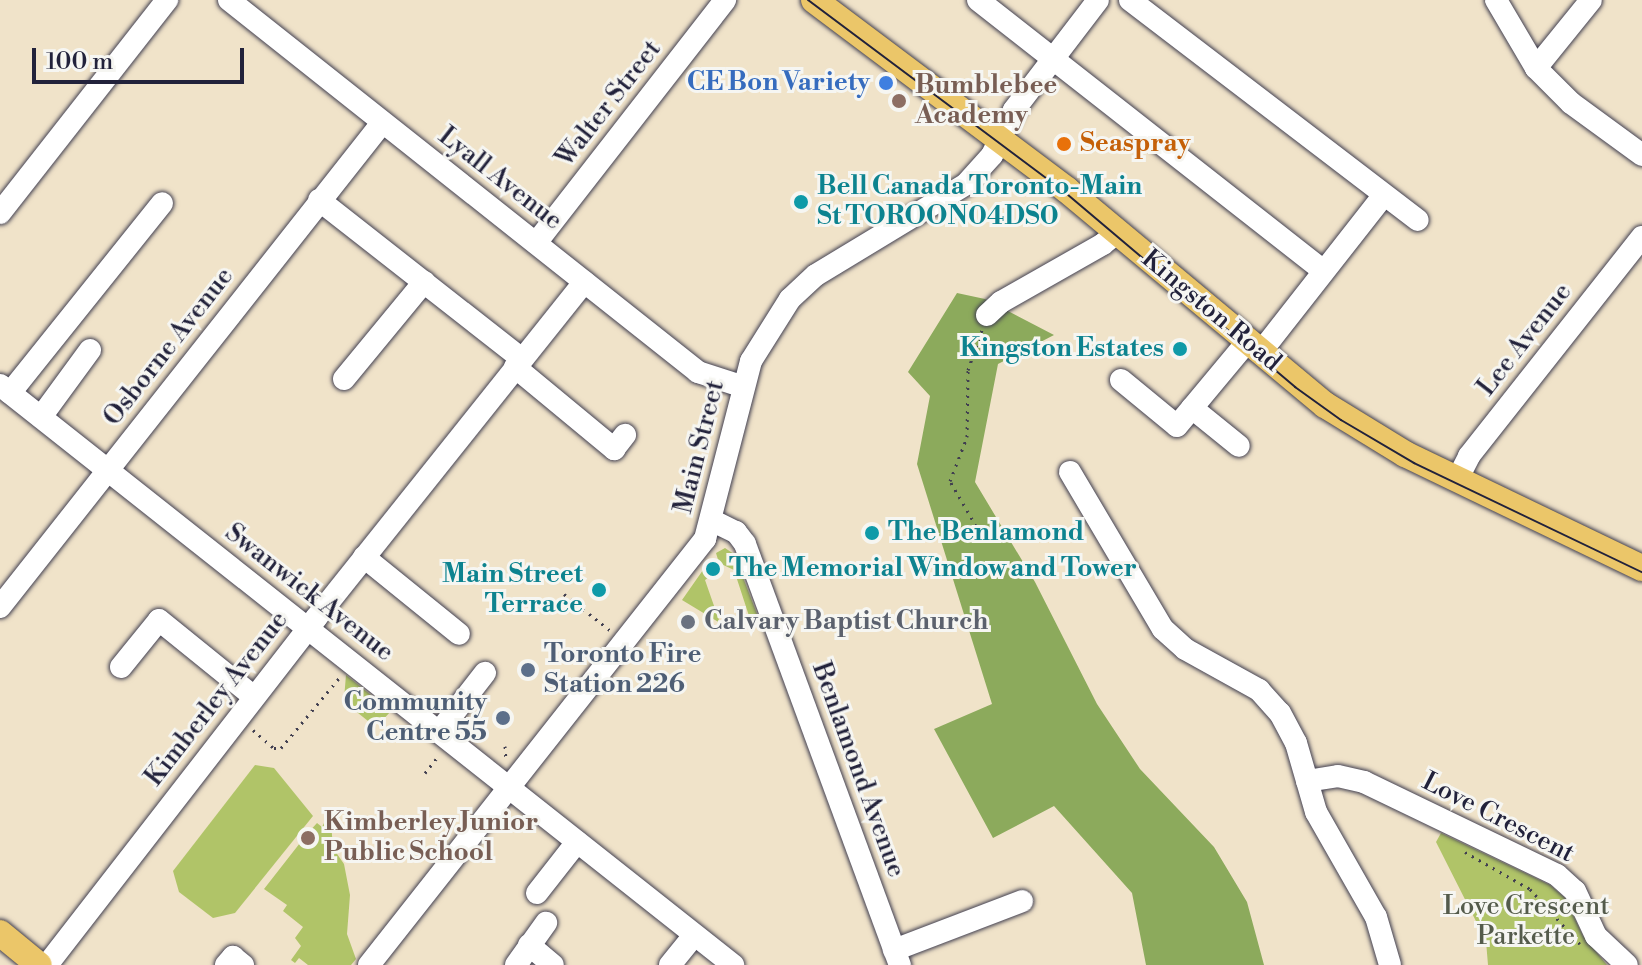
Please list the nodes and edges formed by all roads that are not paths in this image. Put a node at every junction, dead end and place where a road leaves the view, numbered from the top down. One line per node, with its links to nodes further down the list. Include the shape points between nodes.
1 (167, 0): 18 (street)
2 (229, 0): 12 (street, Lyall Avenue)
3 (725, 0): 22 (street, Walter Street)
4 (814, 0): 13 (main road, Kingston Road)
5 (978, 0): 10 (street)
6 (1098, 0): 10 (street, Main Street)
7 (1130, 0): 15 (street)
8 (1496, 0): 11 (street)
9 (1591, 0): 11 (street)
10 (1054, 57): 13 (street, Main Street); 23 (street)
11 (1536, 68): 14 (street, via 1571,103)
12 (382, 123): 16 (street, Osborne Avenue); 22 (street, Lyall Avenue)
13 (1000, 138): 20 (main road, Kingston Road); 32 (street, Main Street, via 966,184 803,286 761,340)
14 (1642, 155)
15 (1383, 196): 19 (street); 23 (street)
16 (319, 200): 24 (street); 38 (street, Osborne Avenue)
17 (162, 203): 33 (street)
18 (0, 213)
19 (1418, 220)
20 (1118, 232): 26 (street); 27 (main road, Kingston Road)
21 (1642, 237): 40 (street, Lee Avenue, via 1465,461)
22 (536, 243): 25 (street, Lyall Avenue)
23 (1324, 271): 27 (street)
24 (424, 282): 29 (street); 30 (street)
25 (584, 282): 29 (street, Kimberley Avenue); 32 (street, Lyall Avenue, via 698,372)
26 (987, 315)
27 (1253, 347): 34 (street); 40 (main road, Kingston Road, via 1369,435)
28 (90, 350): 35 (street)
29 (518, 363): 36 (street, via 614,449); 42 (street, Kimberley Avenue)
30 (344, 379)
31 (1121, 380): 34 (street, via 1177,426)
32 (744, 387): 41 (street, Main Street)
33 (5, 389): 35 (street, Swanwick Avenue)
34 (1192, 408): 37 (street)
35 (41, 417): 38 (street, Swanwick Avenue)
36 (625, 435)
37 (1239, 446)
38 (109, 469): 44 (street, Osborne Avenue); 45 (street, Swanwick Avenue)
39 (1070, 472): 51 (street, via 1154,618 1185,649 1251,684 1271,701 1292,734)
40 (1457, 480): 43 (main road, Kingston Road)
41 (711, 520): 52 (street, Main Street, via 705,539); 60 (street, Benlamond Avenue, via 736,532 745,544)
42 (364, 557): 45 (street, Kimberley Avenue); 46 (street)
43 (1642, 568)
44 (0, 607)
45 (308, 628): 49 (street, Kimberley Avenue); 50 (street, Swanwick Avenue)
46 (459, 634)
47 (121, 667): 49 (street, via 159,620)
48 (485, 673): 50 (street)
49 (254, 697): 62 (street, Kimberley Avenue)
50 (442, 740): 52 (street, Swanwick Avenue)
51 (1307, 781): 70 (street, via 1326,833 1376,917); 71 (street, Love Crescent, via 1338,776 1364,782 1557,875 1575,891 1596,936)
52 (510, 787): 53 (street, Swanwick Avenue); 65 (street, Main Street)
53 (577, 842): 54 (street); 58 (street, Swanwick Avenue)
54 (537, 893)
55 (1022, 901): 60 (street)
56 (546, 923): 59 (street)
57 (0, 933): 61 (main road)
58 (694, 935): 68 (street); 69 (street, Swanwick Avenue)
59 (529, 945): 66 (street); 67 (street)
60 (897, 958)
61 (39, 965)
62 (47, 965)
63 (226, 965): 64 (street, via 233,957)
64 (243, 965)
65 (369, 965)
66 (516, 965)
67 (553, 965)
68 (670, 965)
69 (733, 965)
70 (1390, 965)
71 (1627, 965)

